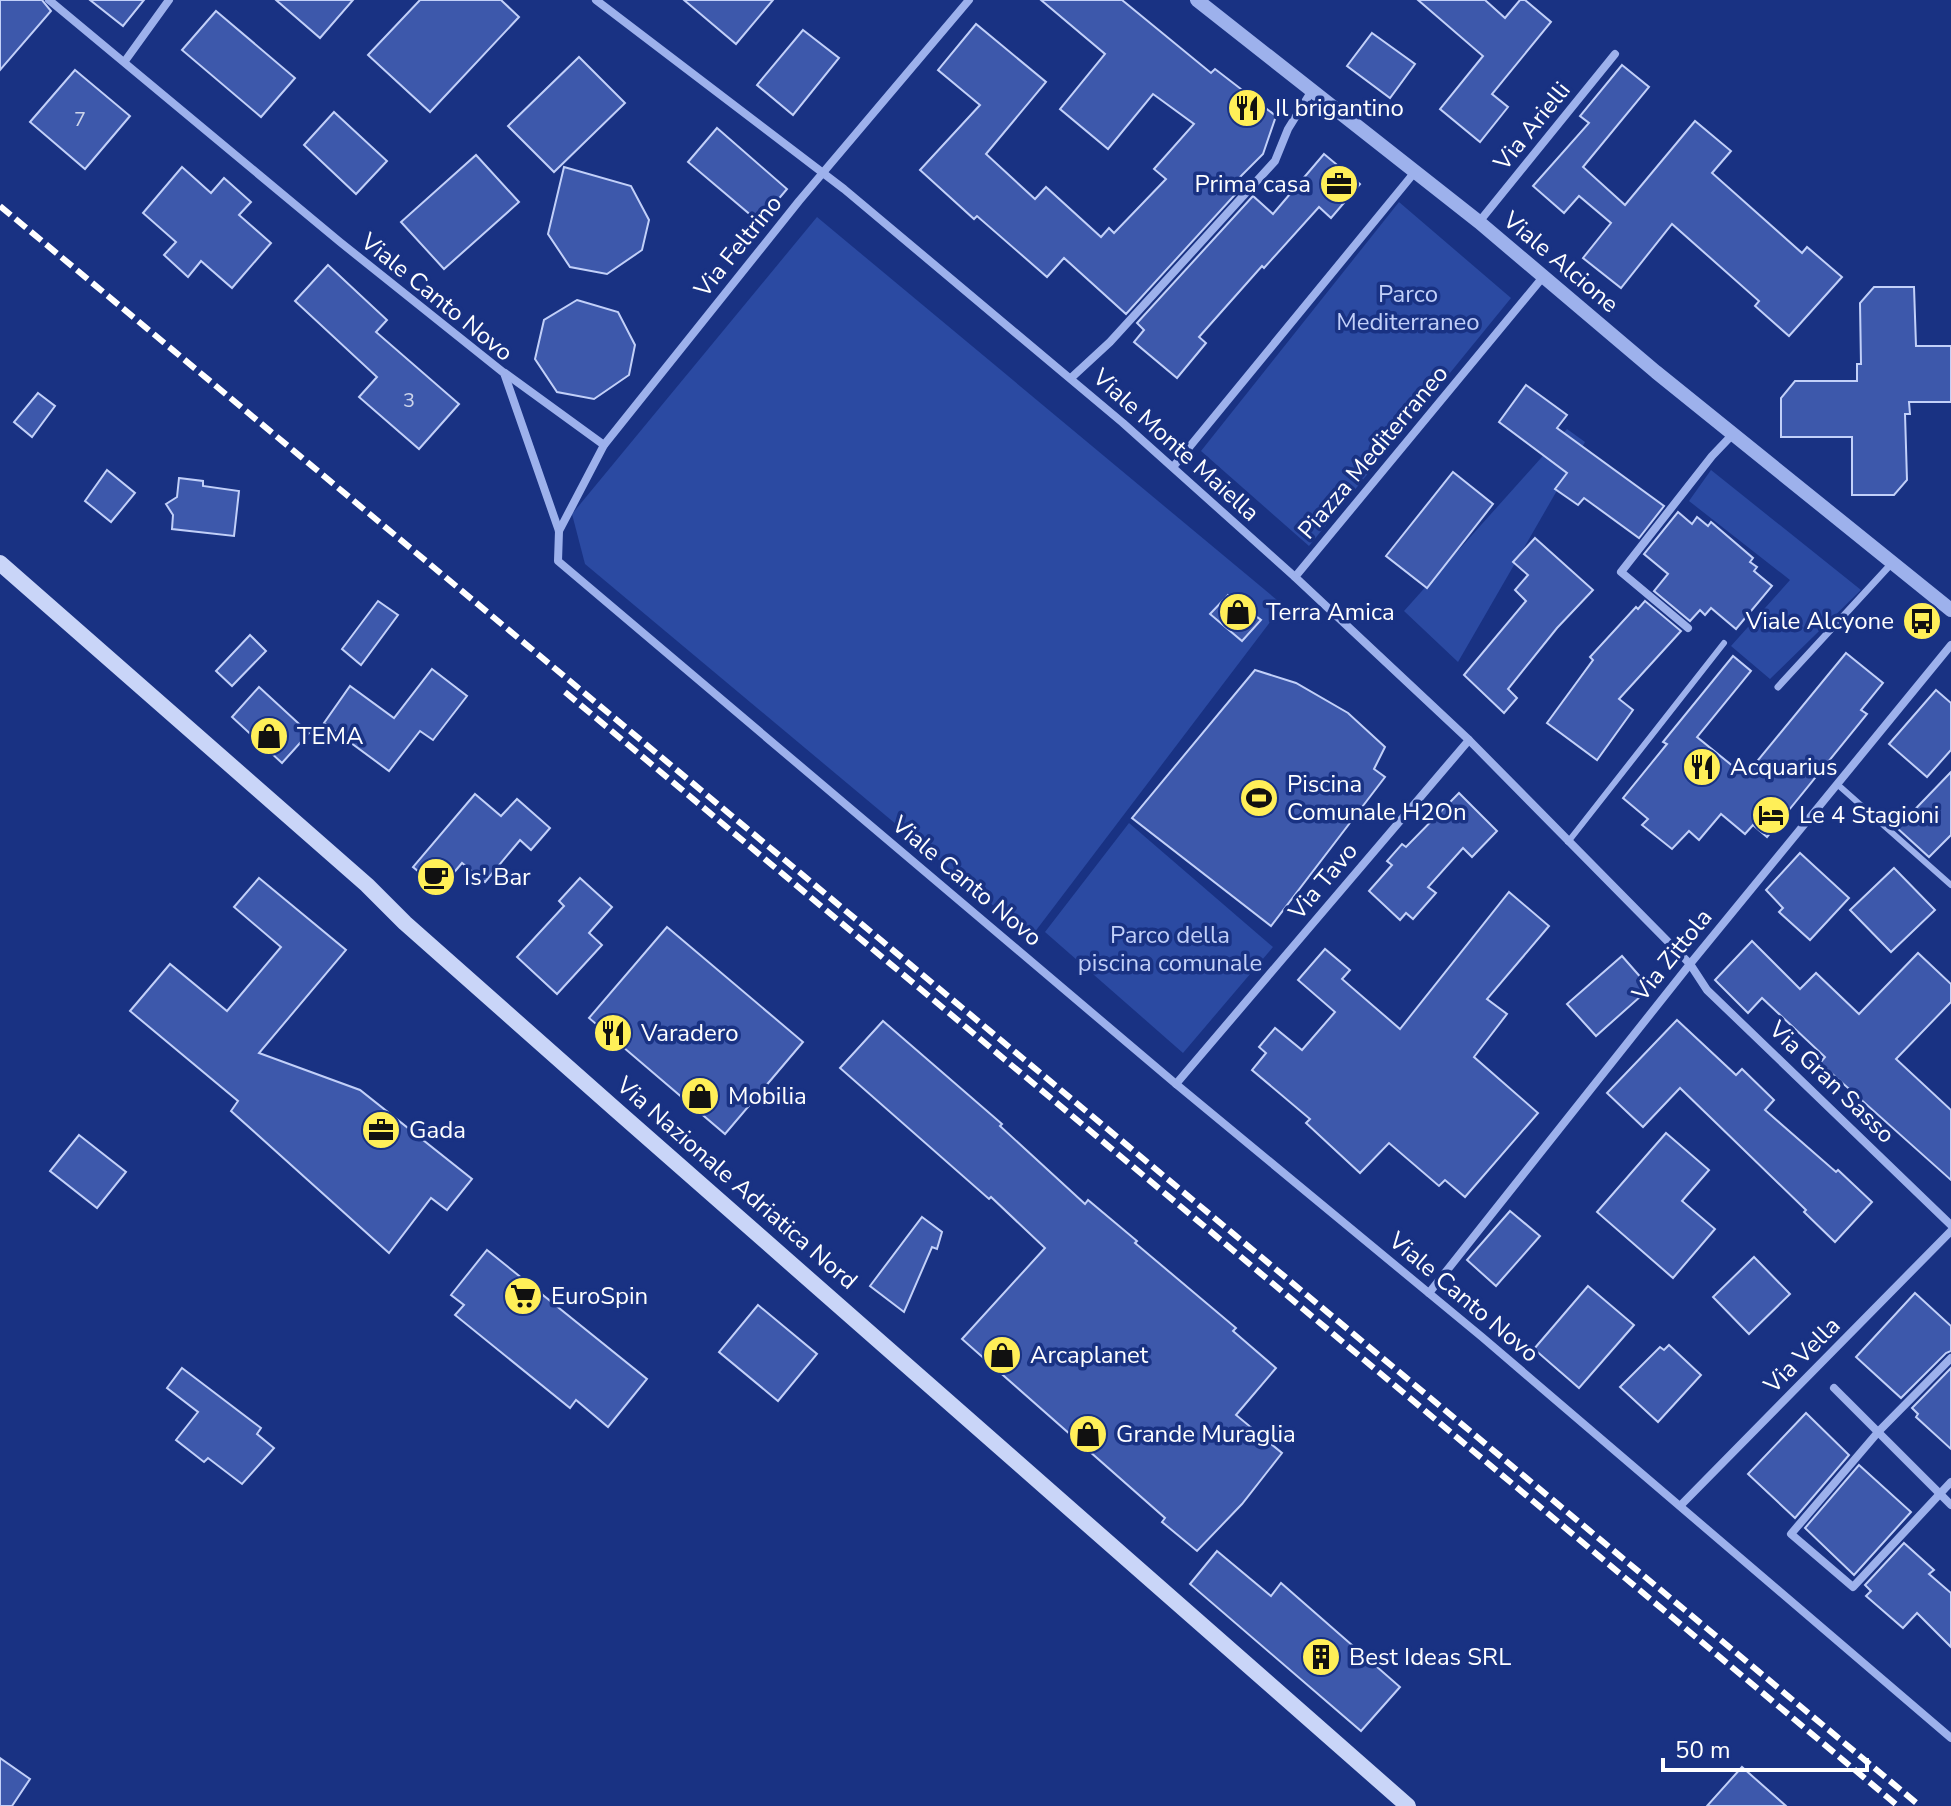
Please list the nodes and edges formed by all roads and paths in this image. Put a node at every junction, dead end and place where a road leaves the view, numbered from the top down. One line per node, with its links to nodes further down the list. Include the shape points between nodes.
1 (49, 0): 7 (street, Viale Canto Novo)
2 (169, 0): 7 (street)
3 (596, 0): 10 (street, Viale Monte Maiella)
4 (969, 0): 10 (street, Via Feltrino)
5 (1197, 0): 8 (street, Viale Alcione)
6 (1615, 54): 11 (street, Via Arielli)
7 (125, 61): 13 (street, Viale Canto Novo)
8 (1311, 92): 9 (street, Viale Alcione); 14 (street, via 1275,161)
9 (1414, 173): 11 (street, Viale Alcione); 17 (street)
10 (823, 174): 14 (street, Viale Monte Maiella); 16 (street, Via Feltrino)
11 (1479, 222): 12 (street, Viale Alcione)
12 (1543, 277): 15 (street, Viale Alcione); 21 (street, Piazza Mediterraneo)
13 (504, 373): 16 (street); 18 (street, Viale Canto Novo)
14 (1071, 378): 17 (street, Viale Monte Maiella)
15 (1733, 434): 19 (street, Viale Alcione); 23 (street, via 1621,572)
16 (604, 445): 18 (street, Via Feltrino)
17 (1173, 467): 21 (street, Viale Monte Maiella)
18 (559, 531): 32 (street, Viale Canto Novo, via 558,561)
19 (1893, 562): 22 (street, Viale Alcione); 26 (street)
20 (0, 563): 44 (main road, Via Nazionale Adriatica Nord)
21 (1295, 577): 27 (street, Viale Monte Maiella)
22 (1951, 610)
23 (1688, 628)
24 (1724, 643): 29 (lane)
25 (1951, 645): 28 (street, Via Zittola)
26 (1778, 687)
27 (1469, 740): 29 (street, Viale Monte Maiella); 32 (street, Via Tavo)
28 (1837, 784): 30 (lane); 31 (street, Via Zittola)
29 (1568, 842): 31 (street, Viale Monte Maiella)
30 (1951, 885)
31 (1690, 964): 33 (street, Via Gran Sasso, via 1707,990); 35 (street, Via Zittola)
32 (1176, 1084): 35 (street, Viale Canto Novo)
33 (1951, 1225)
34 (1951, 1231): 41 (street, Via Vella)
35 (1429, 1293): 41 (street, Viale Canto Novo)
36 (1951, 1358): 38 (street)
37 (1834, 1388): 38 (street)
38 (1879, 1431): 40 (street); 40 (street, via 1791,1534 1853,1587)
39 (1951, 1482): 40 (street)
40 (1939, 1494): 42 (street)
41 (1681, 1505): 43 (street, Viale Canto Novo)
42 (1951, 1505)
43 (1951, 1738)
44 (1408, 1806)

